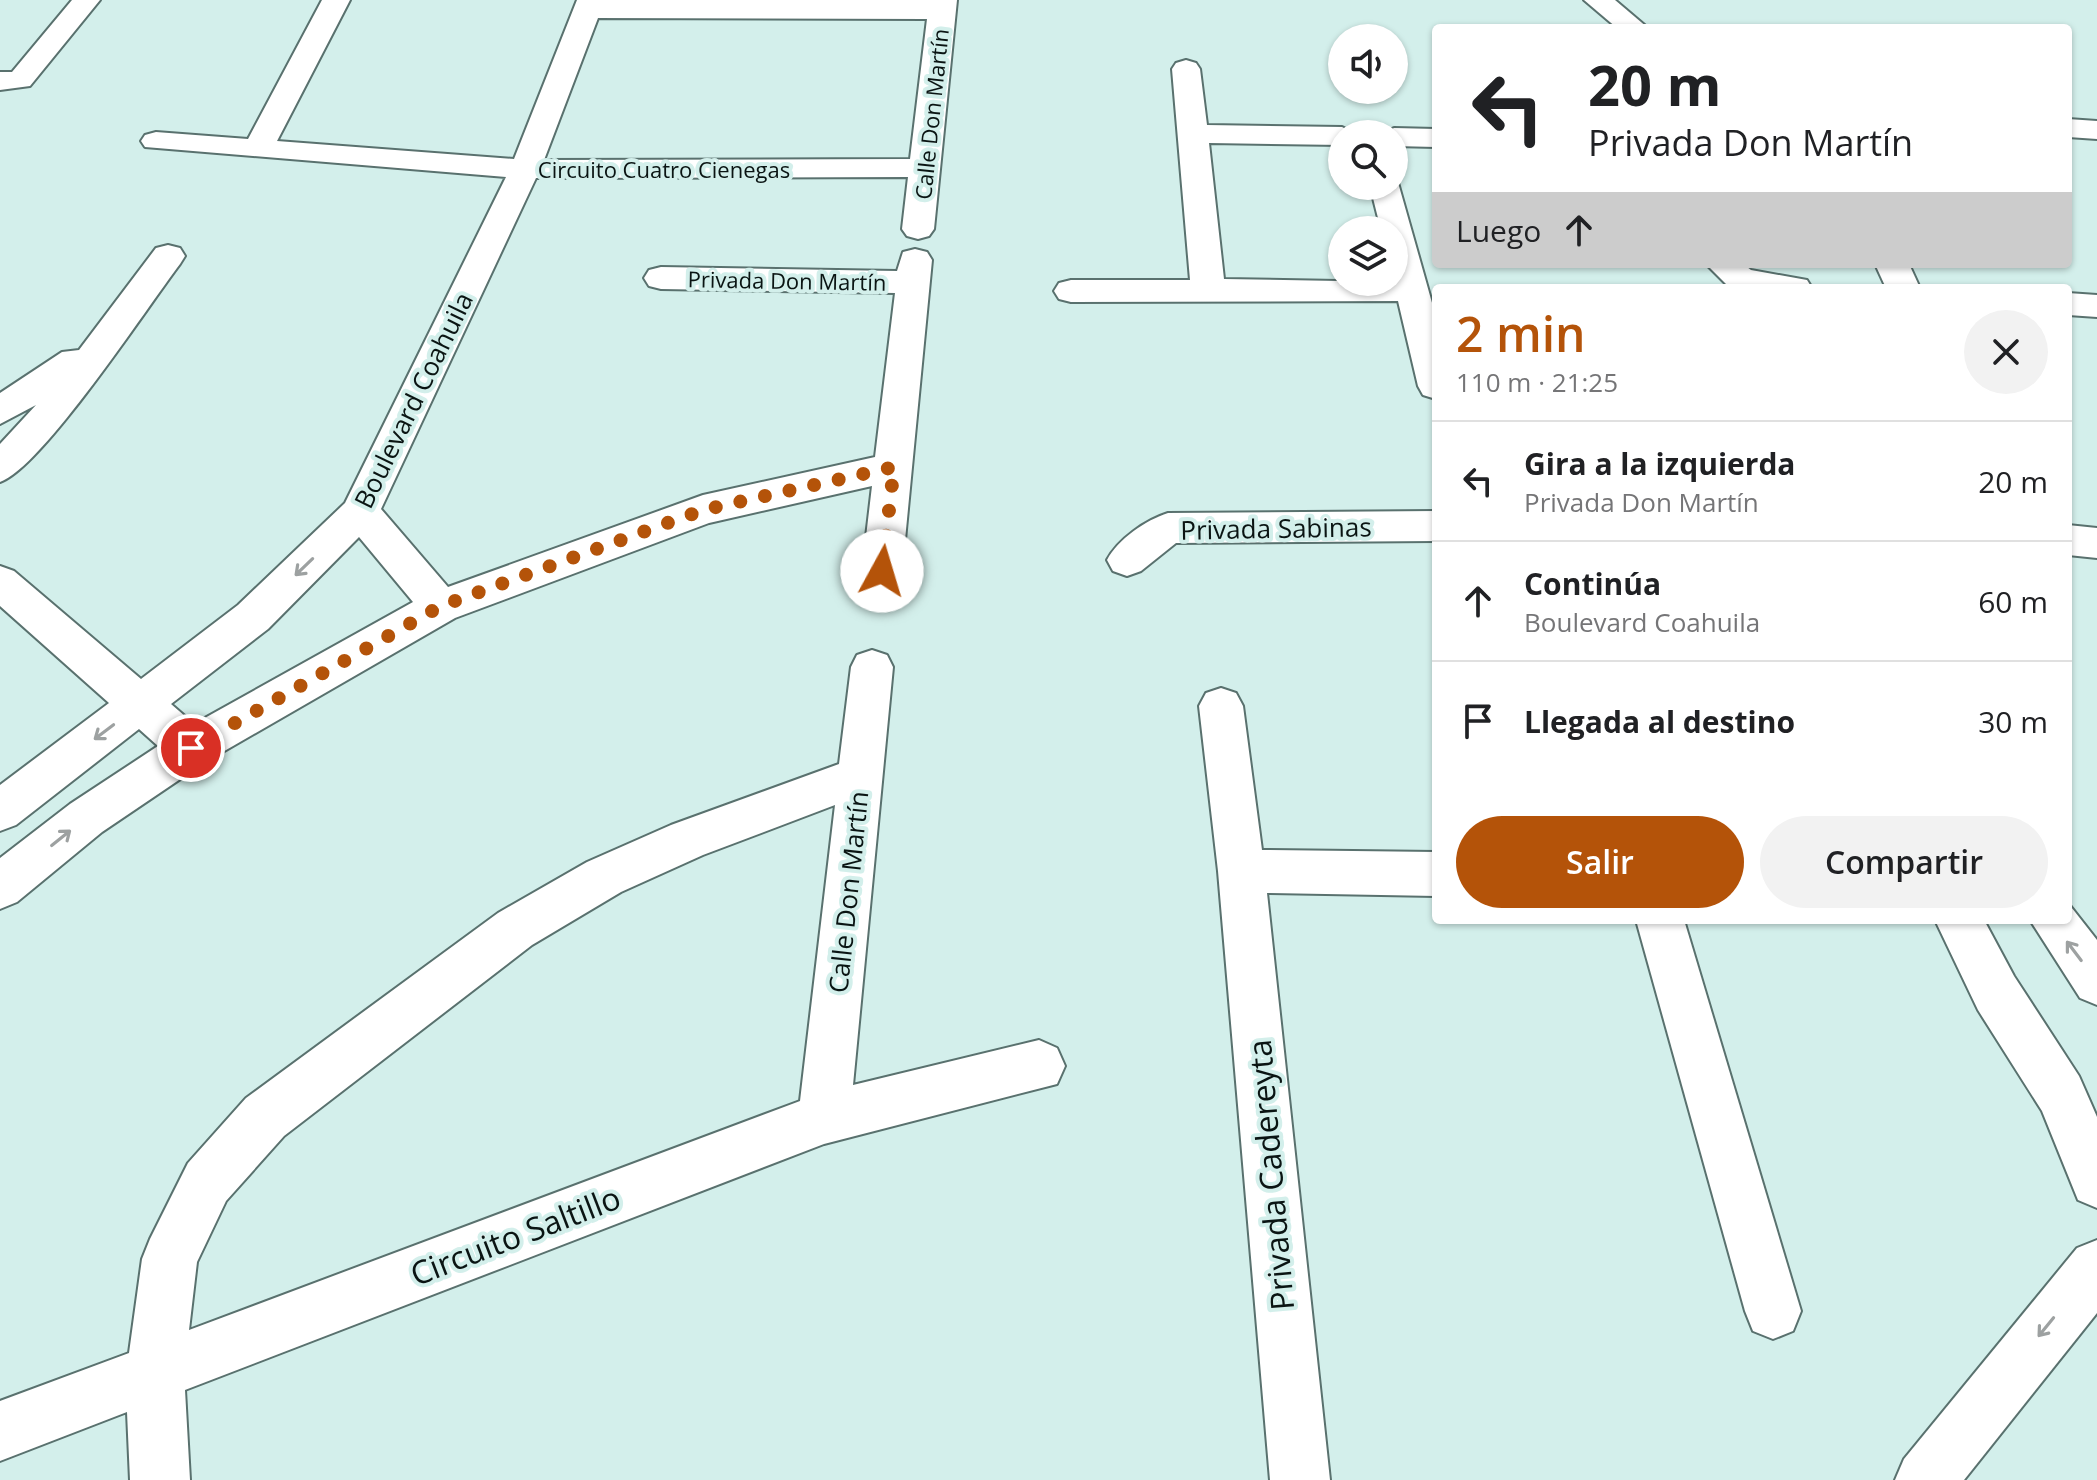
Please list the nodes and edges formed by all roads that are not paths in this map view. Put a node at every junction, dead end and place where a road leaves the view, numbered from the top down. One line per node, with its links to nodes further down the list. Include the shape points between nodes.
1 (86, 0): 8 (street)
2 (336, 0): 17 (street)
3 (1598, 0): 6 (street)
4 (589, 5): 5 (street, Circuito Cuatro Cienegas); 19 (street, Circuito Cuatro Cienegas)
5 (942, 5): 18 (street, Calle Don Martín)
6 (1629, 24)
7 (1186, 69): 12 (street)
8 (10, 80): 9 (street)
9 (0, 105)
10 (2072, 128): 11 (street)
11 (2097, 130)
12 (1192, 134): 13 (street); 28 (street)
13 (1328, 136)
14 (1408, 137): 15 (street)
15 (1432, 138)
16 (156, 141): 17 (street)
17 (258, 149): 19 (street)
18 (925, 168): 19 (street, Circuito Cuatro Cienegas); 22 (street, Calle Don Martín)
19 (525, 169): 36 (street, Boulevard Coahuila)
20 (1390, 200): 26 (street)
21 (168, 256): 31 (street)
22 (915, 257): 24 (street, Privada Don Martín); 34 (street, Calle Don Martín)
23 (1728, 268): 25 (street, via 1741,280)
24 (661, 278)
25 (1768, 284)
26 (1412, 290): 28 (street); 32 (street)
27 (1071, 291): 28 (street)
28 (1208, 291)
29 (2072, 304): 30 (street)
30 (2097, 306)
31 (100, 344): 33 (street); 35 (street, via 69,391)
32 (1432, 370)
33 (0, 411)
34 (894, 467): 41 (street, Calle Don Martín); 43 (street, via 703,510)
35 (0, 468)
36 (360, 512): 43 (street); 45 (street, Boulevard Coahuila, one-way to 45, via 253,617)
37 (1432, 526): 40 (street, Privada Sabinas, via 1168,528)
38 (2072, 540): 39 (street)
39 (2097, 543)
40 (1127, 560)
41 (882, 571)
42 (0, 582): 45 (street)
43 (441, 606): 47 (street)
44 (872, 667): 48 (street, Calle Don Martín)
45 (140, 705): 47 (street); 49 (street, Boulevard Coahuila, one-way to 49)
46 (1221, 706): 50 (street, Privada Cadereyta)
47 (191, 748): 52 (street, one-way to 47, via 86,818)
48 (860, 776): 59 (street, Calle Don Martín); 63 (street, via 604,877 515,929 265,1117 207,1182 170,1259)
49 (0, 811)
50 (1241, 871): 51 (street); 66 (street, Privada Cadereyta)
51 (1432, 874)
52 (0, 887)
53 (1661, 924): 62 (street)
54 (1961, 924): 58 (street, via 1996,993)
55 (2057, 924): 56 (street, one-way to 55)
56 (2097, 981)
57 (1039, 1066): 59 (street, Circuito Saltillo)
58 (2079, 1086): 60 (street)
59 (824, 1118): 63 (street, Circuito Saltillo)
60 (2097, 1181)
61 (2097, 1268): 67 (street, one-way to 67)
62 (1773, 1311)
63 (155, 1372): 64 (street, Circuito Saltillo); 65 (street)
64 (0, 1431)
65 (160, 1480)
66 (1300, 1480)
67 (1925, 1480)

